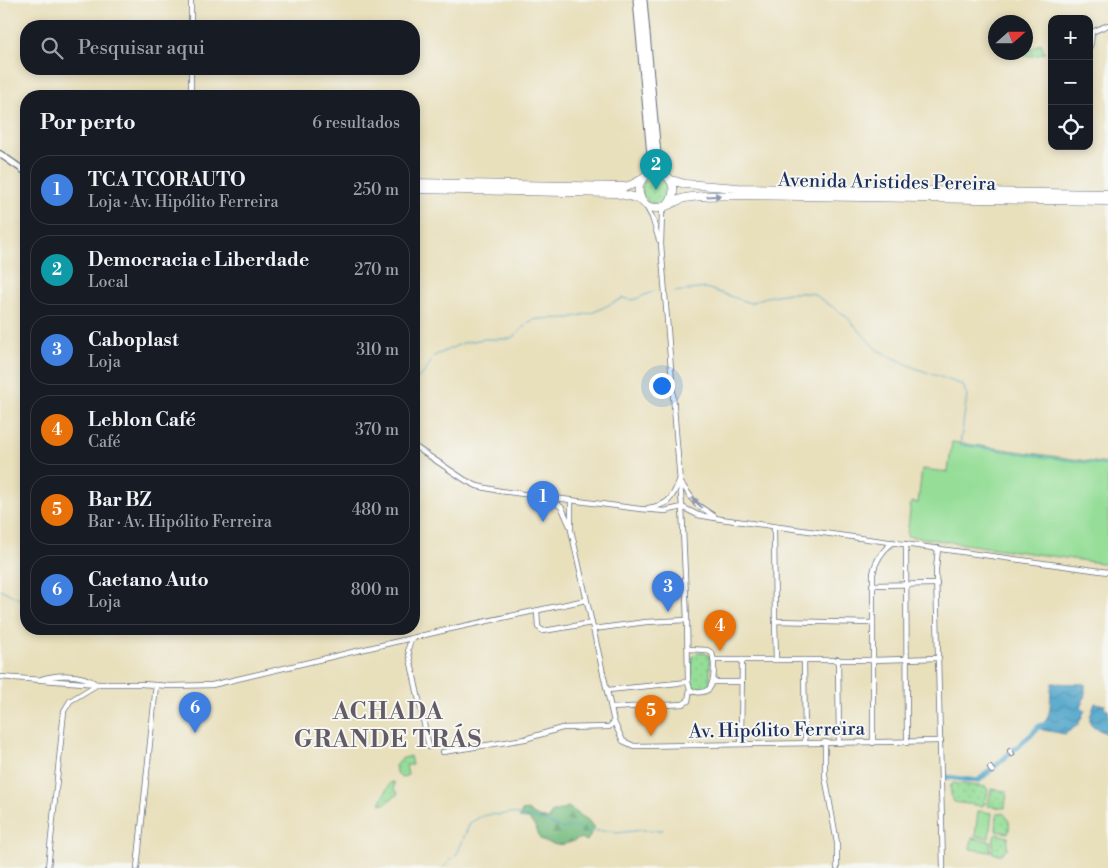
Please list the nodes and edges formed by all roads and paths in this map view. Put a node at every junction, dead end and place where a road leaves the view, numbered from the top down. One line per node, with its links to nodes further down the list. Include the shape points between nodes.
1 (191, 0): 4 (street)
2 (637, 0): 11 (main road, via 650,155)
3 (643, 0): 12 (main road, via 657,154)
4 (191, 20)
5 (1108, 25): 6 (street)
6 (1093, 32)
7 (191, 75): 8 (street)
8 (191, 90)
9 (0, 154): 10 (street)
10 (20, 168)
11 (645, 177): 12 (highway, via 657,173); 13 (highway, via 624,186); 17 (highway, via 638,189)
12 (668, 178): 15 (highway, Avenida Aristides Pereira, via 677,183 738,188); 18 (highway, via 674,190)
13 (420, 183)
14 (420, 189): 17 (highway, via 616,193)
15 (1108, 194)
16 (1108, 201): 18 (highway, Avenida Aristides Pereira, one-way to 16, via 687,198 739,195)
17 (643, 203): 18 (highway, via 655,208); 19 (street, via 652,217)
18 (667, 205): 19 (street, via 662,213)
19 (661, 244): 21 (street)
20 (420, 450): 22 (street, via 477,486)
21 (679, 480): 24 (street); 25 (street, via 674,494 666,503); 26 (street, one-way to 21, via 696,504)
22 (547, 497): 23 (street); 28 (street, via 562,508)
23 (571, 501): 25 (street); 28 (street)
24 (682, 506): 25 (street, via 665,511); 26 (street, via 698,515); 38 (street)
25 (640, 509)
26 (721, 519): 27 (street)
27 (774, 527): 29 (street); 39 (street)
28 (572, 530): 36 (street, Av. Hipólito Ferreira)
29 (893, 542): 30 (street); 35 (street, via 878,559)
30 (906, 544): 31 (street); 33 (street)
31 (938, 548): 32 (street); 34 (street)
32 (1108, 572)
33 (905, 584): 34 (street); 35 (street); 44 (street)
34 (937, 584): 45 (street)
35 (872, 585): 40 (street)
36 (586, 600): 37 (street); 41 (street, Av. Hipólito Ferreira)
37 (537, 611): 41 (street, via 538,627 542,631); 42 (street)
38 (687, 620): 41 (street); 43 (street)
39 (775, 621): 40 (street); 48 (street)
40 (873, 623): 51 (street)
41 (593, 626): 59 (street, Av. Hipólito Ferreira)
42 (411, 639): 57 (street, via 212,684); 69 (street, via 408,649)
43 (688, 650): 46 (street, via 707,650 712,653); 53 (street)
44 (905, 658): 45 (street); 51 (street); 65 (street)
45 (939, 658): 62 (street)
46 (713, 660): 47 (street); 54 (street)
47 (742, 660): 48 (street); 55 (street)
48 (776, 660): 49 (street)
49 (804, 660): 50 (street); 66 (street)
50 (838, 660): 51 (street); 64 (street)
51 (873, 660): 67 (street)
52 (0, 677): 56 (street)
53 (688, 682): 58 (street); 59 (street)
54 (713, 682): 55 (street); 58 (street, via 705,692)
55 (742, 682): 68 (street)
56 (98, 684): 57 (street); 71 (street, via 70,701 64,711)
57 (156, 685): 72 (street)
58 (690, 689): 60 (street, via 683,704)
59 (608, 690): 60 (street, Av. Hipólito Ferreira)
60 (611, 708): 61 (street, Av. Hipólito Ferreira)
61 (614, 722): 68 (street, Av. Hipólito Ferreira, via 623,741 634,746); 70 (street, via 609,727 562,728 525,739)
62 (941, 741): 65 (street, Av. Hipólito Ferreira); 74 (street)
63 (825, 742): 64 (street, Av. Hipólito Ferreira); 66 (street, Av. Hipólito Ferreira); 73 (street, via 825,776)
64 (839, 742): 67 (street, Av. Hipólito Ferreira)
65 (907, 742): 67 (street, Av. Hipólito Ferreira)
66 (805, 743): 68 (street, Av. Hipólito Ferreira)
67 (872, 743)
68 (741, 744)
69 (429, 747)
70 (443, 752)
71 (48, 868)
72 (136, 868)
73 (838, 868)
74 (944, 868)

